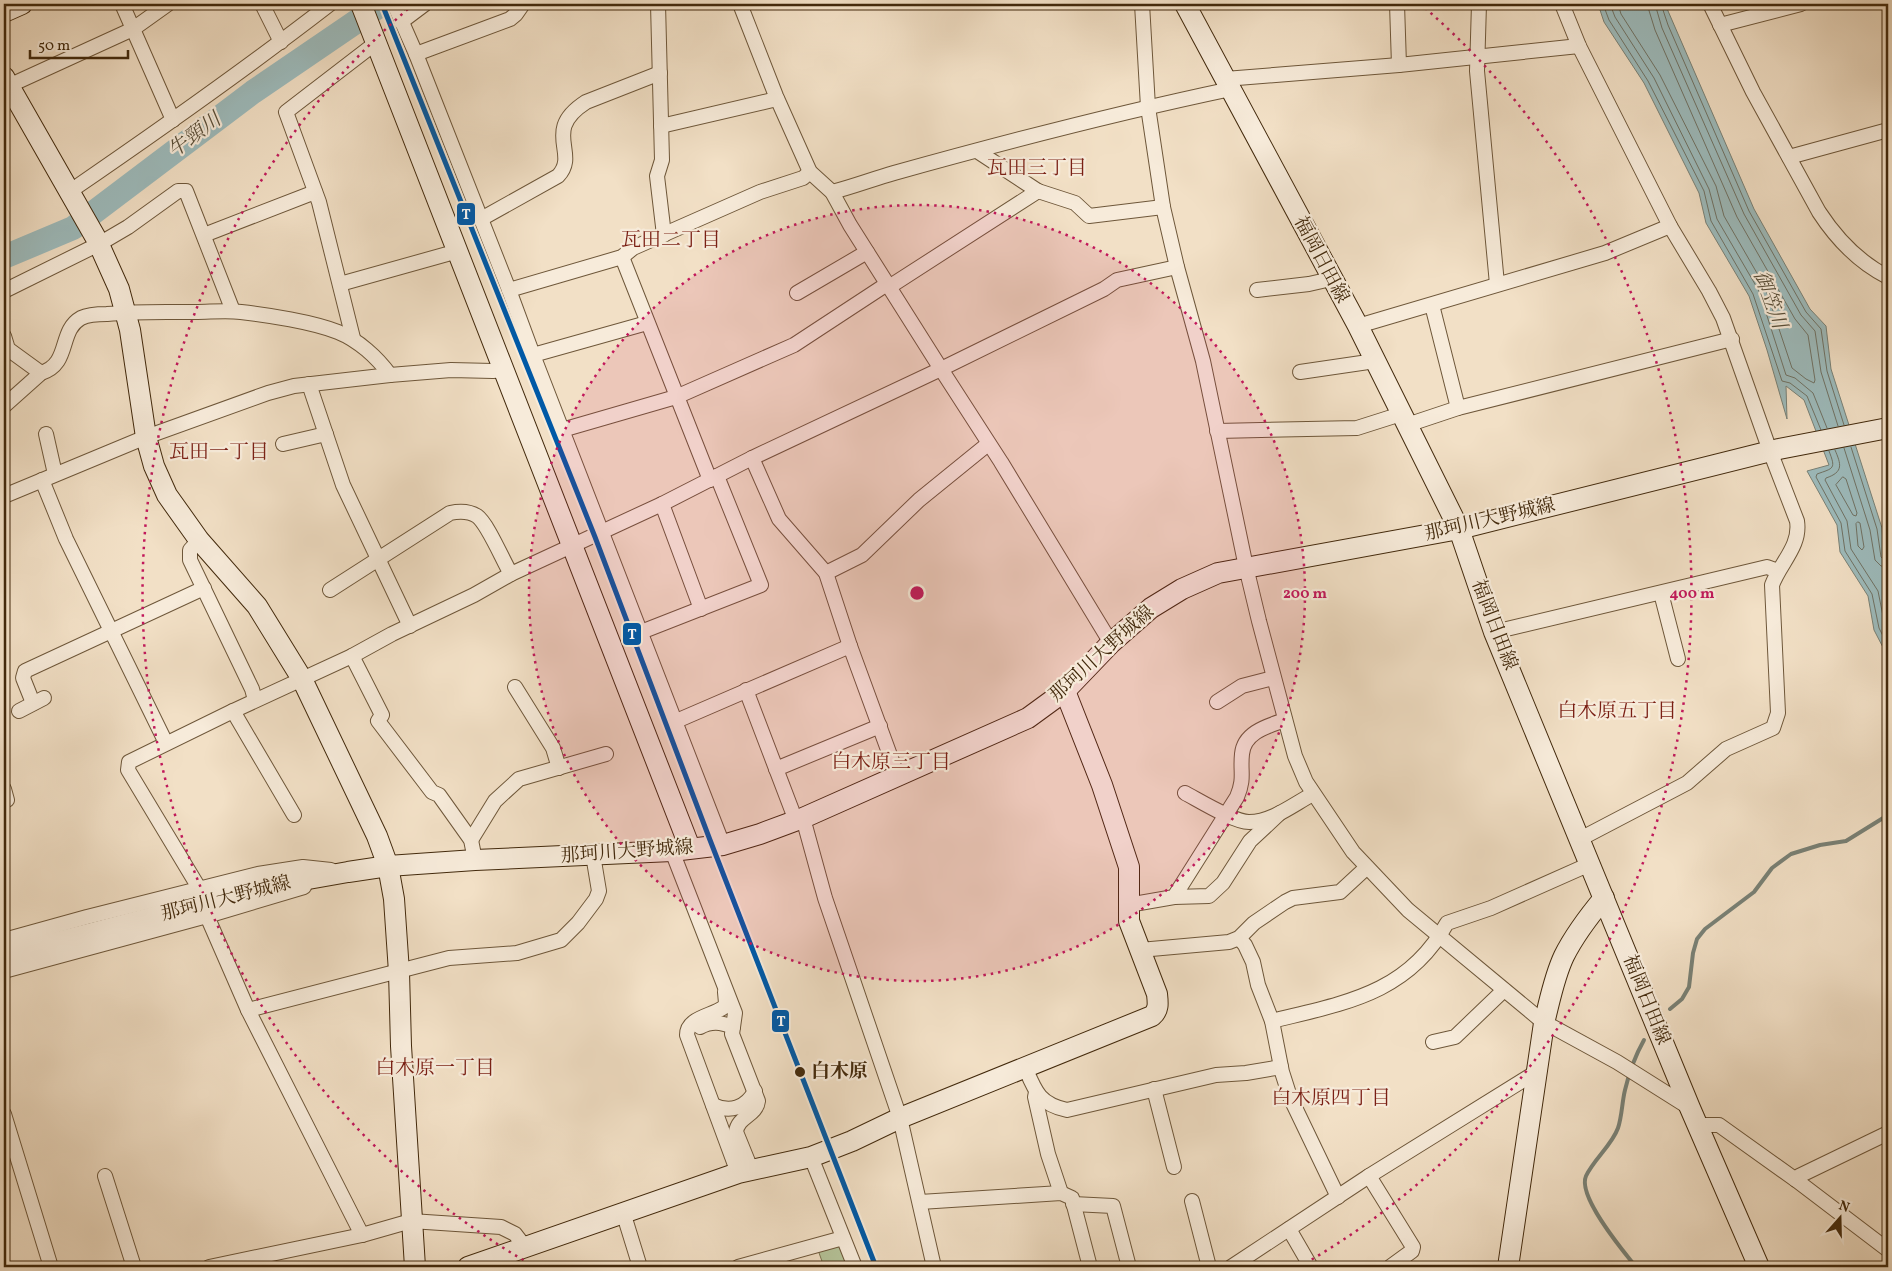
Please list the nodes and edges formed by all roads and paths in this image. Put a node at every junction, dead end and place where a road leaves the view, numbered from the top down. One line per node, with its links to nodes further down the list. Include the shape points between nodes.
1 (22, 4): 19 (street)
2 (122, 4): 22 (street)
3 (168, 4): 22 (street)
4 (262, 4): 23 (street)
5 (330, 4): 23 (street)
6 (361, 4): 24 (street)
7 (394, 4): 20 (street)
8 (425, 4): 20 (street)
9 (523, 4): 26 (street, via 510,19)
10 (658, 4): 29 (street)
11 (740, 4): 32 (street)
12 (1142, 4): 33 (street)
13 (1185, 4): 31 (street, 福岡日田線)
14 (1397, 4): 28 (street)
15 (1479, 4): 27 (street)
16 (1562, 4): 25 (street)
17 (1710, 4): 21 (street)
18 (1801, 4): 21 (street)
19 (4, 12)
20 (401, 22): 26 (street)
21 (1720, 26): 38 (street)
22 (133, 30): 30 (street); 34 (street)
23 (281, 42): 34 (street)
24 (377, 42): 42 (street, via 286,112); 50 (street)
25 (1579, 46): 27 (street); 46 (street)
26 (416, 54): 45 (street)
27 (1476, 57): 28 (street); 57 (street)
28 (1399, 65): 31 (street)
29 (660, 73): 35 (street); 45 (street, via 577,108 563,128 564,170)
30 (5, 84): 41 (street)
31 (1228, 84): 33 (street); 55 (street, 福岡日田線)
32 (777, 99): 35 (street); 39 (street)
33 (1148, 106): 37 (street); 44 (street)
34 (173, 120): 41 (street)
35 (661, 126): 48 (street, via 662,160 658,176)
36 (1888, 130): 38 (street)
37 (977, 151): 40 (street); 43 (street)
38 (1789, 157): 54 (street, via 1831,230 1875,270)
39 (810, 172): 43 (street); 48 (street, via 803,178 760,192)
40 (1038, 191): 44 (street, via 1075,203 1089,216); 58 (street)
41 (69, 192): 49 (street)
42 (315, 192): 47 (street); 56 (street)
43 (832, 192): 51 (street)
44 (1163, 207): 53 (street)
45 (481, 219): 59 (street)
46 (1670, 226): 57 (street, via 1605,253); 70 (street, via 1710,291)
47 (204, 235): 49 (street, via 186,192 178,190 128,227); 64 (street)
48 (664, 235): 52 (street, via 633,248)
49 (98, 242): 61 (street); 65 (street)
50 (458, 252): 56 (street); 74 (street)
51 (867, 252): 58 (street); 62 (street)
52 (622, 257): 59 (street); 66 (street)
53 (1177, 267): 73 (street, via 1117,280); 85 (street, via 1203,361)
54 (1888, 277)
55 (1331, 279): 60 (street); 67 (street, 福岡日田線)
56 (340, 284): 69 (street)
57 (1497, 284): 63 (street)
58 (888, 285): 73 (street); 79 (street, via 794,345)
59 (510, 290): 71 (street)
60 (1257, 290)
61 (4, 291)
62 (797, 293)
63 (1432, 305): 67 (street); 81 (street)
64 (233, 311): 65 (street); 69 (street, via 295,321)
65 (127, 312): 76 (street, via 80,318 69,332 57,365); 88 (street)
66 (647, 323): 71 (street); 79 (street)
67 (1358, 326): 72 (street, 福岡日田線)
68 (4, 336): 76 (street, via 8,349)
69 (352, 338): 77 (street)
70 (1732, 339): 81 (street); 91 (street)
71 (532, 355): 84 (street)
72 (1374, 361): 75 (street); 82 (street, 福岡日田線)
73 (940, 369): 90 (street); 92 (street)
74 (503, 370): 77 (street); 101 (street)
75 (1300, 372)
76 (41, 374): 80 (street)
77 (390, 375): 78 (street)
78 (310, 384): 87 (street); 88 (street, via 268,393)
79 (676, 397): 84 (street); 94 (street)
80 (4, 406)
81 (1458, 408): 82 (street)
82 (1404, 419): 85 (street, via 1357,428); 98 (street, 福岡日田線)
83 (1888, 428): 91 (street, 那珂川大野城線)
84 (562, 430): 99 (street)
85 (1217, 431): 103 (street)
86 (46, 434): 93 (street)
87 (326, 434): 89 (street); 102 (street, via 343,485)
88 (146, 437): 93 (street); 100 (street, via 167,495)
89 (283, 444)
90 (988, 444): 105 (street, via 918,500 862,555); 115 (street)
91 (1775, 450): 98 (street, 那珂川大野城線); 104 (street, via 1799,530 1796,544)
92 (752, 458): 94 (street); 105 (street, via 779,519)
93 (55, 474): 95 (street)
94 (713, 478): 97 (street); 110 (street, via 761,585)
95 (42, 480): 96 (street); 112 (street, via 66,539)
96 (4, 496)
97 (662, 504): 99 (street); 110 (street)
98 (1459, 529): 103 (street, 那珂川大野城線); 114 (street, 福岡日田線)
99 (602, 532): 101 (street); 113 (street)
100 (199, 540): 107 (street, via 190,550 190,560); 120 (street, via 257,606)
101 (573, 546): 106 (street); 146 (street)
102 (378, 560): 106 (street, via 458,511 476,516 484,523); 108 (street); 111 (street)
103 (1246, 567): 115 (street, 那珂川大野城線, via 1218,574 1174,594 1150,608); 119 (street)
104 (1778, 571): 109 (street, via 1767,567); 144 (street, via 1772,585 1778,714 1773,728 1726,749 1687,783)
105 (826, 573): 116 (street)
106 (511, 574): 111 (street)
107 (204, 588): 112 (street); 124 (street)
108 (330, 590)
109 (1661, 593): 114 (street); 118 (street)
110 (701, 608): 113 (street)
111 (410, 626): 117 (street)
112 (110, 630): 126 (street, via 25,671 23,678 39,701); 131 (street)
113 (640, 632): 129 (street)
114 (1494, 632): 144 (street, 福岡日田線)
115 (1111, 643): 123 (street, 那珂川大野城線)
116 (850, 646): 122 (street); 130 (street)
117 (352, 656): 120 (street); 147 (street, via 382,715 378,721 432,792 439,795)
118 (1678, 659)
119 (1273, 678): 125 (street, via 1242,686); 128 (street)
120 (302, 679): 124 (street); 150 (street, via 365,809)
121 (515, 687): 133 (street, via 552,748)
122 (746, 690): 129 (street); 134 (street)
123 (1065, 692): 135 (street, 那珂川大野城線, via 1028,718); 156 (street, via 1102,784 1129,867)
124 (256, 700): 127 (street)
125 (1216, 702)
126 (19, 711)
127 (233, 711): 131 (street); 141 (street)
128 (1285, 720): 138 (street, via 1295,756); 142 (street, via 1253,734 1244,746 1242,784)
129 (674, 722): 145 (street)
130 (880, 726): 134 (street); 135 (street)
131 (166, 743): 153 (street, via 129,762 128,770)
132 (606, 754): 133 (street)
133 (559, 768): 147 (street, via 519,779 495,801)
134 (776, 770): 143 (street)
135 (898, 777): 143 (street, 那珂川大野城線)
136 (4, 789): 139 (street, via 7,800)
137 (1186, 794): 142 (street)
138 (1313, 794): 140 (street); 151 (street)
139 (4, 801)
140 (1280, 813): 142 (street, via 1248,822); 154 (street, via 1250,841 1223,883 1209,896)
141 (294, 815)
142 (1226, 815): 154 (street)
143 (800, 820): 145 (street, 那珂川大野城線); 182 (street)
144 (1580, 839): 149 (street, 福岡日田線)
145 (723, 845): 146 (street, 那珂川大野城線)
146 (681, 849): 148 (street, 那珂川大野城線); 165 (street)
147 (473, 850): 148 (street, 那珂川大野城線); 150 (street, 那珂川大野城線)
148 (593, 855): 164 (street, via 599,891 596,899 561,940 517,953 449,958)
149 (1590, 864): 155 (street, 福岡日田線); 158 (street, via 1491,908 1447,923)
150 (388, 866): 152 (street, 那珂川大野城線); 164 (street, via 394,899)
151 (1366, 868): 158 (street, via 1408,910); 159 (street, via 1340,892 1293,898 1285,902 1254,923)
152 (348, 872): 153 (street, via 303,867); 157 (street); 162 (street, 那珂川大野城線, via 280,884)
153 (198, 888): 160 (street)
154 (1174, 897): 156 (street)
155 (1604, 898): 169 (street, via 1564,956); 181 (street, 福岡日田線)
156 (1128, 905): 161 (street, via 1129,920)
157 (207, 916): 163 (street); 167 (street)
158 (1440, 936): 166 (street); 168 (street, via 1412,969 1375,992)
159 (1239, 938): 161 (street, via 1229,942); 168 (street, via 1253,962)
160 (4, 940)
161 (1140, 950): 174 (street, via 1157,994 1156,1013 1148,1020)
162 (4, 956)
163 (4, 971)
164 (399, 972): 167 (street); 196 (street)
165 (724, 988): 170 (street, via 735,1012); 172 (street, via 724,1007 689,1026 687,1035)
166 (1504, 990): 169 (street); 171 (street, via 1455,1038)
167 (248, 1010): 198 (street)
168 (1272, 1021): 173 (street)
169 (1544, 1023): 175 (street); 181 (street, via 1631,1071)
170 (733, 1028): 172 (street, via 723,1023 706,1024 698,1028); 177 (street, via 732,1034)
171 (1433, 1042)
172 (691, 1046): 179 (street)
173 (1281, 1066): 176 (street, via 1216,1075); 191 (street, via 1290,1097)
174 (1025, 1067): 178 (street); 182 (street)
175 (1538, 1071): 188 (street); 217 (street)
176 (1154, 1089): 178 (street, via 1067,1110 1058,1108); 185 (street)
177 (755, 1091): 179 (street, via 746,1103 732,1109); 186 (street, via 758,1105 739,1122 736,1132)
178 (1036, 1092): 190 (street, via 1048,1154)
179 (713, 1106): 186 (street)
180 (4, 1114): 202 (street)
181 (1694, 1116): 189 (street, via 1719,1125); 218 (street, 福岡日田線)
182 (900, 1118): 184 (street); 193 (street)
183 (1888, 1133): 189 (street)
184 (811, 1157): 186 (street); 199 (street)
185 (1174, 1167)
186 (744, 1171): 195 (street)
187 (105, 1176): 203 (street)
188 (1369, 1176): 191 (street); 216 (street, via 1413,1247)
189 (1796, 1180): 201 (street)
190 (1061, 1193): 193 (street); 194 (street, via 1069,1195)
191 (1338, 1197): 197 (street)
192 (1192, 1201): 213 (street)
193 (920, 1202): 210 (street)
194 (1073, 1204): 211 (street); 212 (street, via 1113,1206)
195 (623, 1212): 200 (street); 207 (street)
196 (412, 1221): 198 (street); 200 (street, via 500,1227 515,1234); 205 (street)
197 (1289, 1229): 214 (street); 215 (street)
198 (362, 1236): 204 (street)
199 (843, 1238): 208 (street); 209 (street)
200 (525, 1248): 206 (street)
201 (1888, 1250)
202 (50, 1267)
203 (134, 1267)
204 (209, 1267)
205 (415, 1267)
206 (468, 1267)
207 (640, 1267)
208 (738, 1267)
209 (855, 1267)
210 (934, 1267)
211 (1090, 1267)
212 (1129, 1267)
213 (1210, 1267)
214 (1231, 1267)
215 (1311, 1267)
216 (1390, 1267)
217 (1508, 1267)
218 (1759, 1267)

